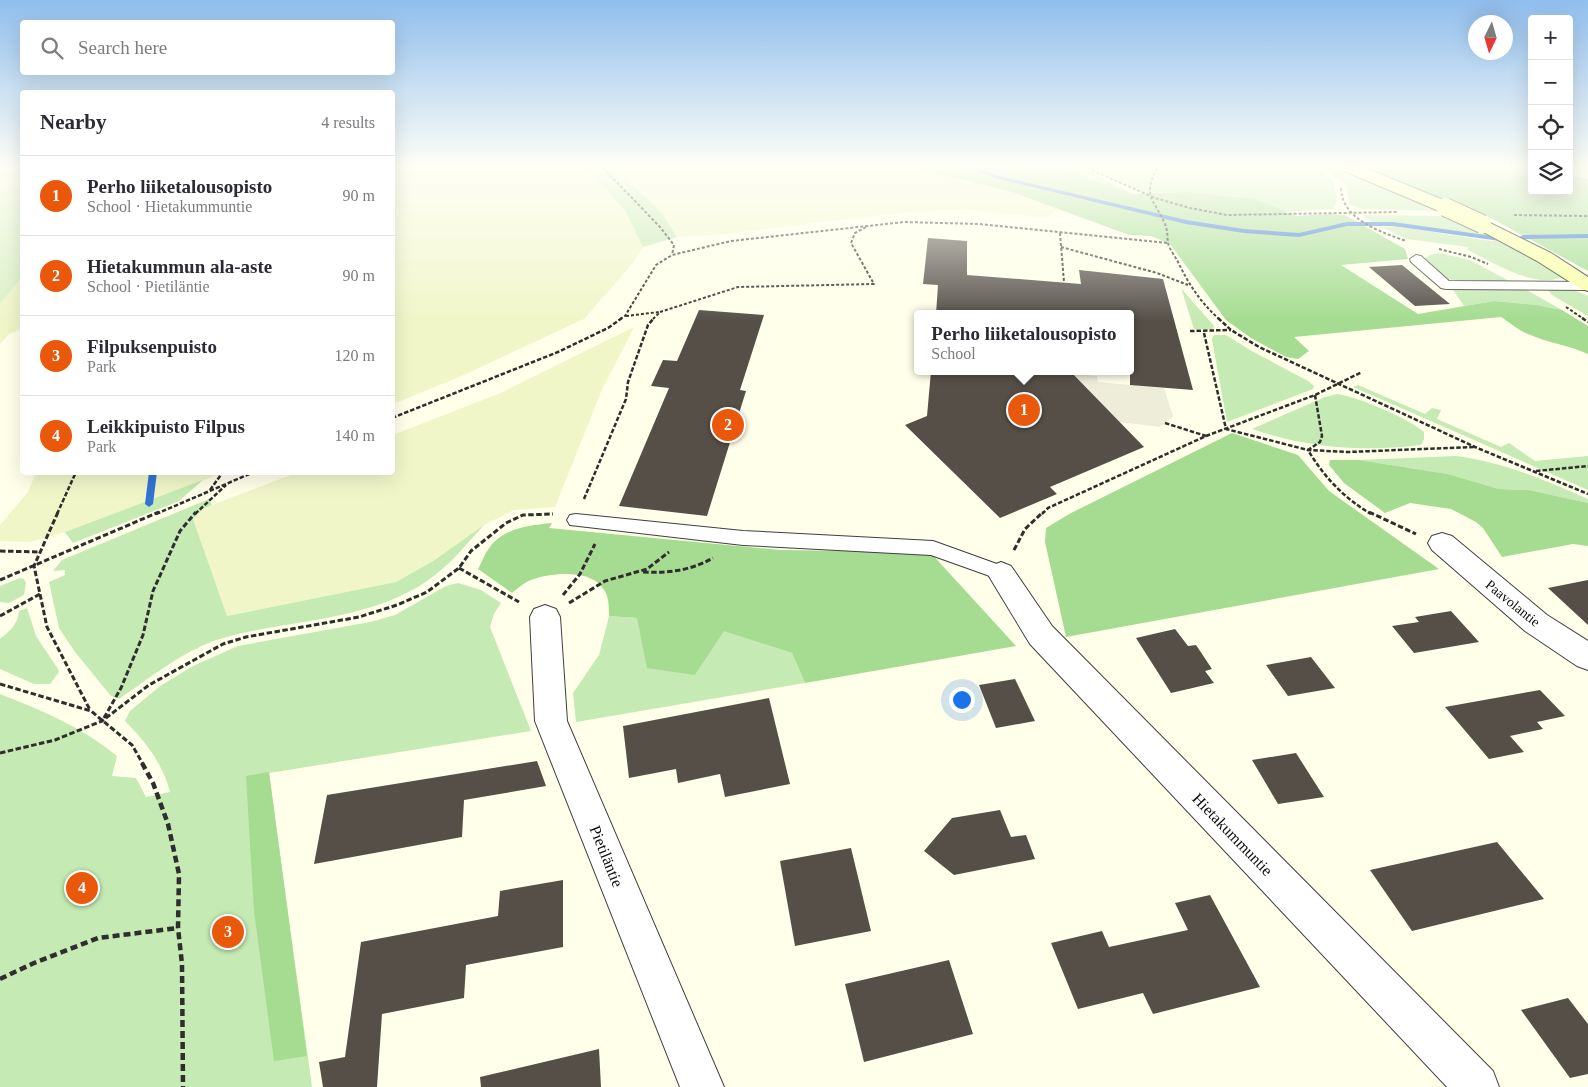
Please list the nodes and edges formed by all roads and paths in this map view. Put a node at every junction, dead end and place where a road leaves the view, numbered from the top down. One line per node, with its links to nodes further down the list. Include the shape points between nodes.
1 (651, 219): 11 (path, via 674,245)
2 (1162, 219): 7 (path, via 1168,229)
3 (1360, 219): 8 (path)
4 (1471, 219): 16 (main road, bridge, via 1544,257)
5 (868, 226): 6 (path, via 904,222 979,224); 11 (path, via 731,241); 18 (path, via 855,234 852,243 874,284 738,287)
6 (1060, 233): 7 (path); 9 (path)
7 (1168, 242): 14 (path)
8 (1412, 242)
9 (1062, 247): 13 (path); 14 (path)
10 (1432, 247): 15 (path, via 1486,263)
11 (672, 255): 19 (path, via 656,265)
12 (1416, 258): 15 (lane, via 1446,285)
13 (1064, 282)
14 (1189, 285): 21 (path)
15 (1529, 285): 16 (lane)
16 (1588, 286)
17 (1569, 309): 20 (path)
18 (660, 312): 19 (path); 41 (path, via 648,325 628,382 626,399)
19 (625, 316): 27 (path, via 608,328 558,352)
20 (1588, 322)
21 (1231, 330): 23 (path); 25 (path)
22 (1190, 332): 23 (path)
23 (1204, 332): 29 (path)
24 (1362, 372): 25 (path)
25 (1338, 385): 26 (path); 31 (path)
26 (1315, 395): 29 (path); 32 (path, via 1322,436 1320,442)
27 (395, 417)
28 (1165, 423): 30 (path)
29 (1226, 429): 30 (path); 32 (path)
30 (1206, 436): 51 (path, via 1048,508 1025,529)
31 (1475, 447): 32 (path, via 1348,452); 34 (path)
32 (1308, 450): 45 (path, via 1314,463 1337,490 1385,523)
33 (1588, 466): 34 (path)
34 (1535, 471): 40 (path)
35 (75, 475): 47 (path)
36 (220, 475): 39 (path)
37 (247, 475): 38 (path)
38 (228, 483): 39 (path); 59 (path, via 180,531 153,591 143,635 122,688)
39 (210, 491): 48 (path)
40 (1588, 494)
41 (576, 520): 42 (lane); 49 (path, via 552,514 523,515 491,534 471,551)
42 (600, 524): 43 (lane); 55 (path, via 598,539 580,574)
43 (696, 534): 44 (lane); 50 (path)
44 (743, 538): 50 (path, via 694,569 679,573); 51 (lane, via 933,548)
45 (1442, 543): 56 (street, Paavolantie, via 1536,623)
46 (0, 551): 47 (path)
47 (40, 552): 48 (path)
48 (34, 566): 52 (path); 53 (path)
49 (459, 568): 55 (path); 59 (path, via 428,592 388,608 359,617 223,644 149,685)
50 (643, 572): 55 (path, via 610,578)
51 (1001, 572): 65 (street, Hietakummuntie, via 1041,635)
52 (0, 580)
53 (40, 594): 54 (path); 58 (path, via 47,627)
54 (0, 616)
55 (545, 617): 64 (street, Pietiläntie, via 551,721)
56 (1588, 657)
57 (0, 684): 58 (path)
58 (91, 711): 59 (path)
59 (102, 721): 60 (path, via 55,740); 61 (path, via 132,745 153,783 168,824 179,874)
60 (0, 753)
61 (178, 928): 62 (path, via 98,938); 63 (path, via 182,964)
62 (0, 980)
63 (184, 1087)
64 (702, 1087)
65 (1477, 1087)

